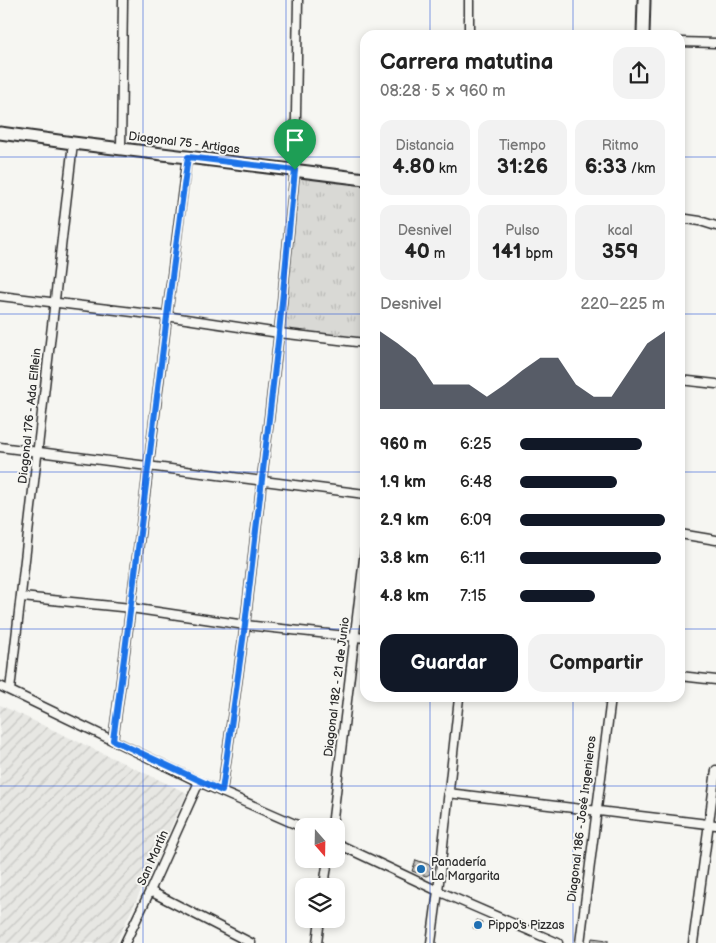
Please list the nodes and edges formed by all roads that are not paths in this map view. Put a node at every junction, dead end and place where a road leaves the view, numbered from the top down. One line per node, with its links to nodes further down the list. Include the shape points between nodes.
1 (123, 0): 11 (street)
2 (298, 0): 13 (street)
3 (470, 0): 5 (street)
4 (644, 0): 6 (street)
5 (469, 30)
6 (644, 30)
7 (685, 42): 8 (street)
8 (716, 43)
9 (0, 133): 10 (street, Diagonal 75 - Artigas)
10 (73, 143): 11 (street, Diagonal 75 - Artigas); 18 (street, Diagonal 176 - Ada Elflein)
11 (121, 149): 12 (street, Diagonal 75 - Artigas)
12 (188, 157): 13 (street, Diagonal 75 - Artigas); 19 (street)
13 (295, 170): 14 (street, Diagonal 75 - Artigas); 20 (street)
14 (360, 178)
15 (685, 219): 16 (street)
16 (716, 226)
17 (0, 296): 18 (street)
18 (54, 303): 19 (street); 25 (street, Diagonal 176 - Ada Elflein)
19 (166, 316): 20 (street); 26 (street)
20 (279, 333): 21 (street); 27 (street)
21 (360, 342)
22 (685, 381): 23 (street)
23 (716, 384)
24 (0, 447): 25 (street)
25 (37, 451): 26 (street); 32 (street, Diagonal 176 - Ada Elflein)
26 (149, 466): 27 (street); 33 (street)
27 (261, 481): 28 (street); 34 (street)
28 (360, 493)
29 (685, 535): 30 (street)
30 (716, 540)
31 (360, 590): 35 (street, Diagonal 182 - 21 de Junio)
32 (22, 597): 33 (street); 40 (street, Diagonal 176 - Ada Elflein)
33 (131, 608): 34 (street); 43 (street)
34 (245, 625): 35 (street); 46 (street)
35 (354, 637): 36 (street); 49 (street, Diagonal 182 - 21 de Junio)
36 (360, 638)
37 (685, 677): 38 (street)
38 (716, 680)
39 (0, 686): 40 (street)
40 (10, 690): 43 (street)
41 (459, 702): 47 (street)
42 (612, 702): 48 (street, Diagonal 186 - José Ingenieros)
43 (113, 740): 45 (street)
44 (716, 770): 51 (street)
45 (200, 782): 46 (street); 54 (street, San Martín)
46 (222, 791): 50 (street)
47 (448, 793): 48 (street); 53 (street)
48 (598, 811): 51 (street); 61 (street, Diagonal 186 - José Ingenieros)
49 (333, 818)
50 (295, 824)
51 (713, 825): 62 (street)
52 (345, 847): 53 (street)
53 (438, 890): 59 (street); 60 (street)
54 (150, 891): 56 (street, San Martín); 57 (street)
55 (319, 928): 58 (street)
56 (125, 943)
57 (250, 943)
58 (317, 943)
59 (431, 943)
60 (558, 943)
61 (580, 943)
62 (693, 943)

